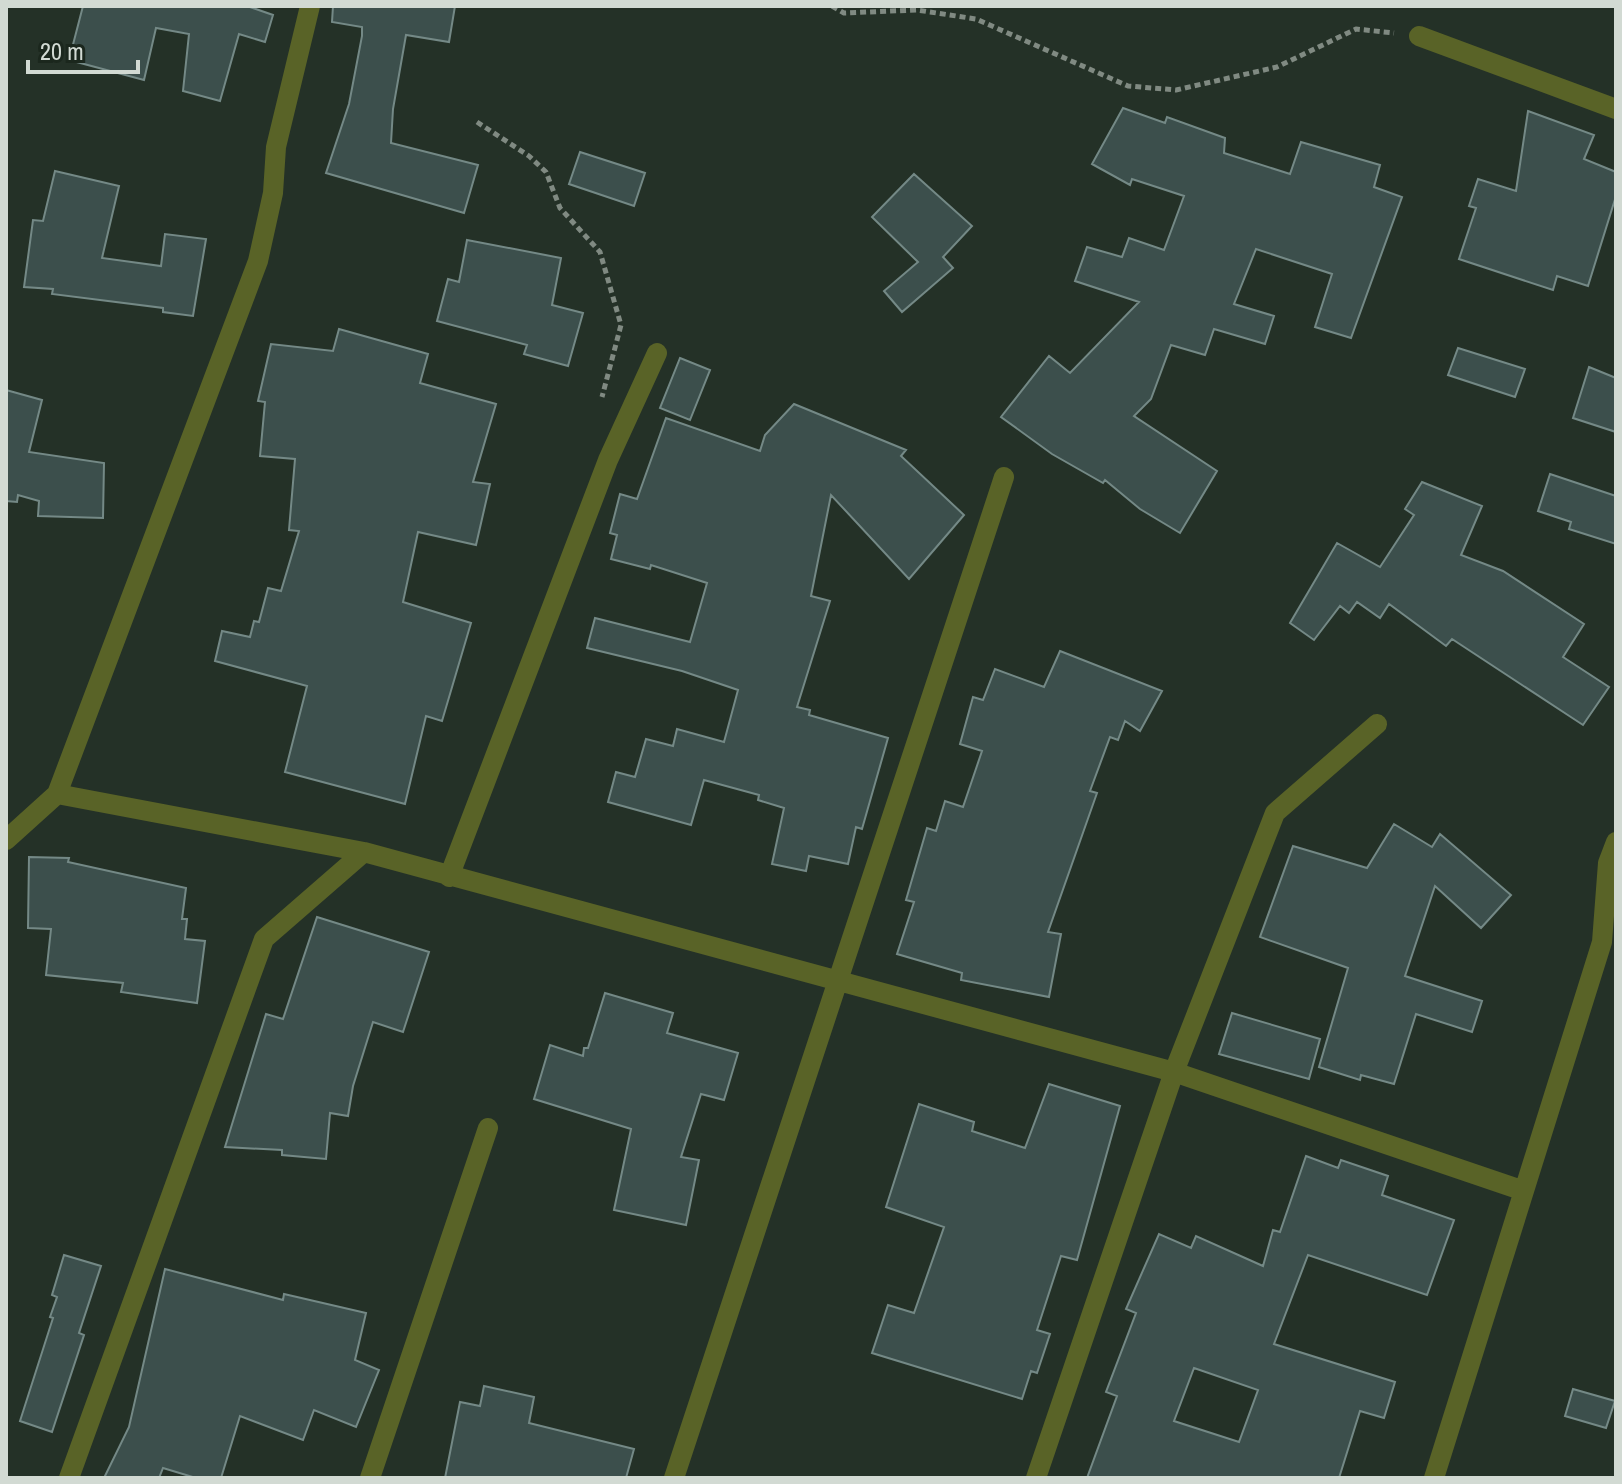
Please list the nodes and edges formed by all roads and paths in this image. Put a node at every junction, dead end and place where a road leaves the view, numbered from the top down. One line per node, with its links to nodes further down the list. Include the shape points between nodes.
1 (310, 6): 10 (street, via 276,147 273,193 258,261)
2 (832, 6): 3 (path, via 844,13 917,10 976,19 1128,86 1176,90 1277,67 1356,29)
3 (1419, 36): 4 (street)
4 (1616, 109)
5 (477, 122): 7 (path, via 546,172 560,208 600,252 621,325)
6 (657, 353): 14 (street, via 608,460)
7 (601, 404)
8 (1004, 477): 15 (street)
9 (1377, 724): 16 (street, via 1275,813)
10 (57, 794): 11 (street); 13 (street)
11 (6, 840)
12 (1616, 842): 18 (street, via 1608,863 1602,942)
13 (364, 852): 14 (street); 19 (street, via 264,939)
14 (449, 877): 15 (street)
15 (837, 983): 16 (street); 21 (street)
16 (1174, 1072): 18 (street); 22 (street)
17 (488, 1128): 20 (street)
18 (1524, 1191): 23 (street)
19 (69, 1478)
20 (370, 1478)
21 (674, 1478)
22 (1036, 1478)
23 (1434, 1478)

